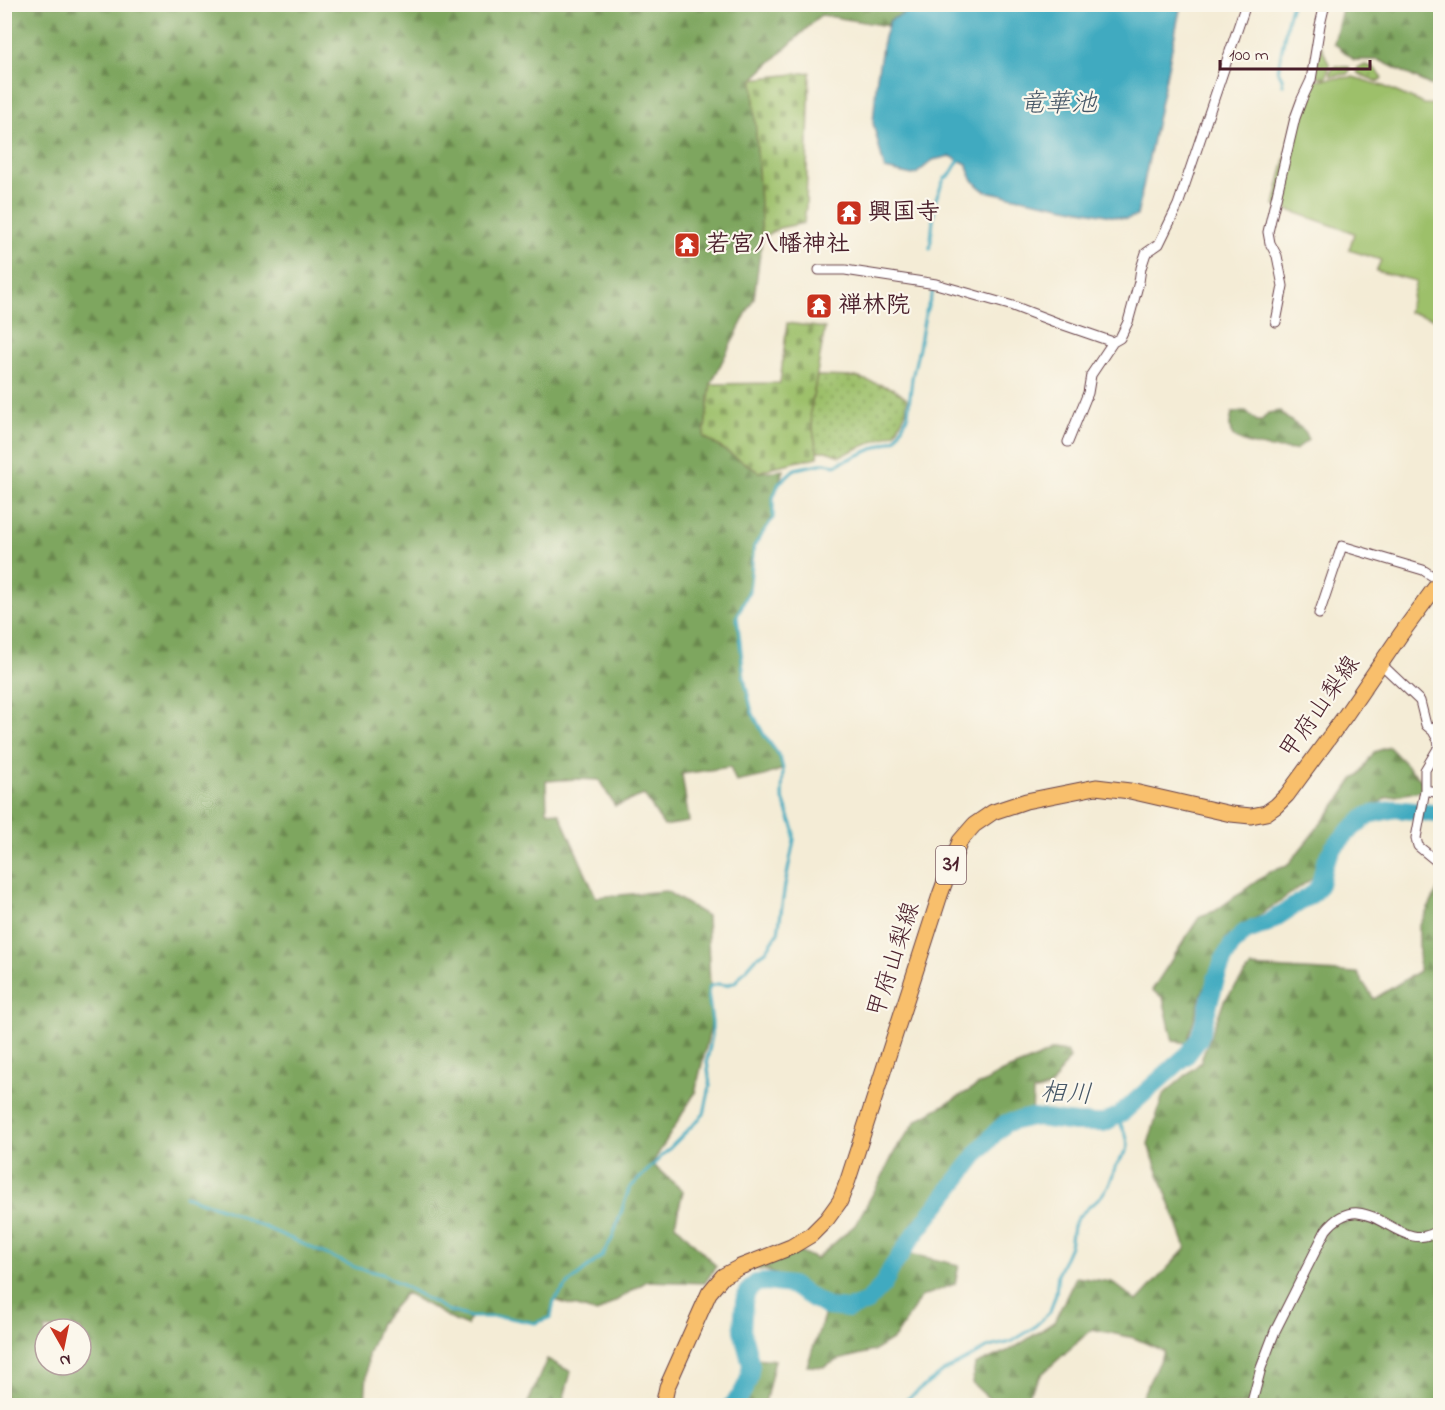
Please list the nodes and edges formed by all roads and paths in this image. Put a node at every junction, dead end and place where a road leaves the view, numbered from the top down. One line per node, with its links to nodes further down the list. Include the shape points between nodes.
1 (1246, 4): 5 (street, via 1178,205 1159,244 1146,253 1128,322 1120,338)
2 (1325, 4): 4 (street, via 1311,80 1295,118 1268,232 1283,286)
3 (819, 270): 5 (street, via 845,270 936,284 1013,306)
4 (1276, 322)
5 (1113, 342): 6 (street, via 1091,375 1088,393)
6 (1068, 442)
7 (1440, 581): 8 (street, via 1424,570 1342,546); 9 (main road, 甲府山梨線 / 31)
8 (1319, 614)
9 (1380, 663): 11 (street, via 1420,701 1426,725); 16 (main road, 甲府山梨線 / 31, via 1287,795 1266,813 1231,814 1096,786 1026,801 993,812 975,825 960,841 948,873 840,1201 811,1235 723,1276 708,1293 667,1387)
10 (1440, 721): 11 (street)
11 (1433, 731): 12 (street, via 1439,746 1425,770)
12 (1425, 790): 13 (street); 14 (street, via 1416,838 1418,846)
13 (1440, 793)
14 (1440, 864)
15 (1440, 1229): 17 (street, via 1426,1236 1409,1236 1375,1217 1358,1213 1342,1216 1331,1225 1275,1332 1260,1368)
16 (663, 1406)
17 (1251, 1406)

